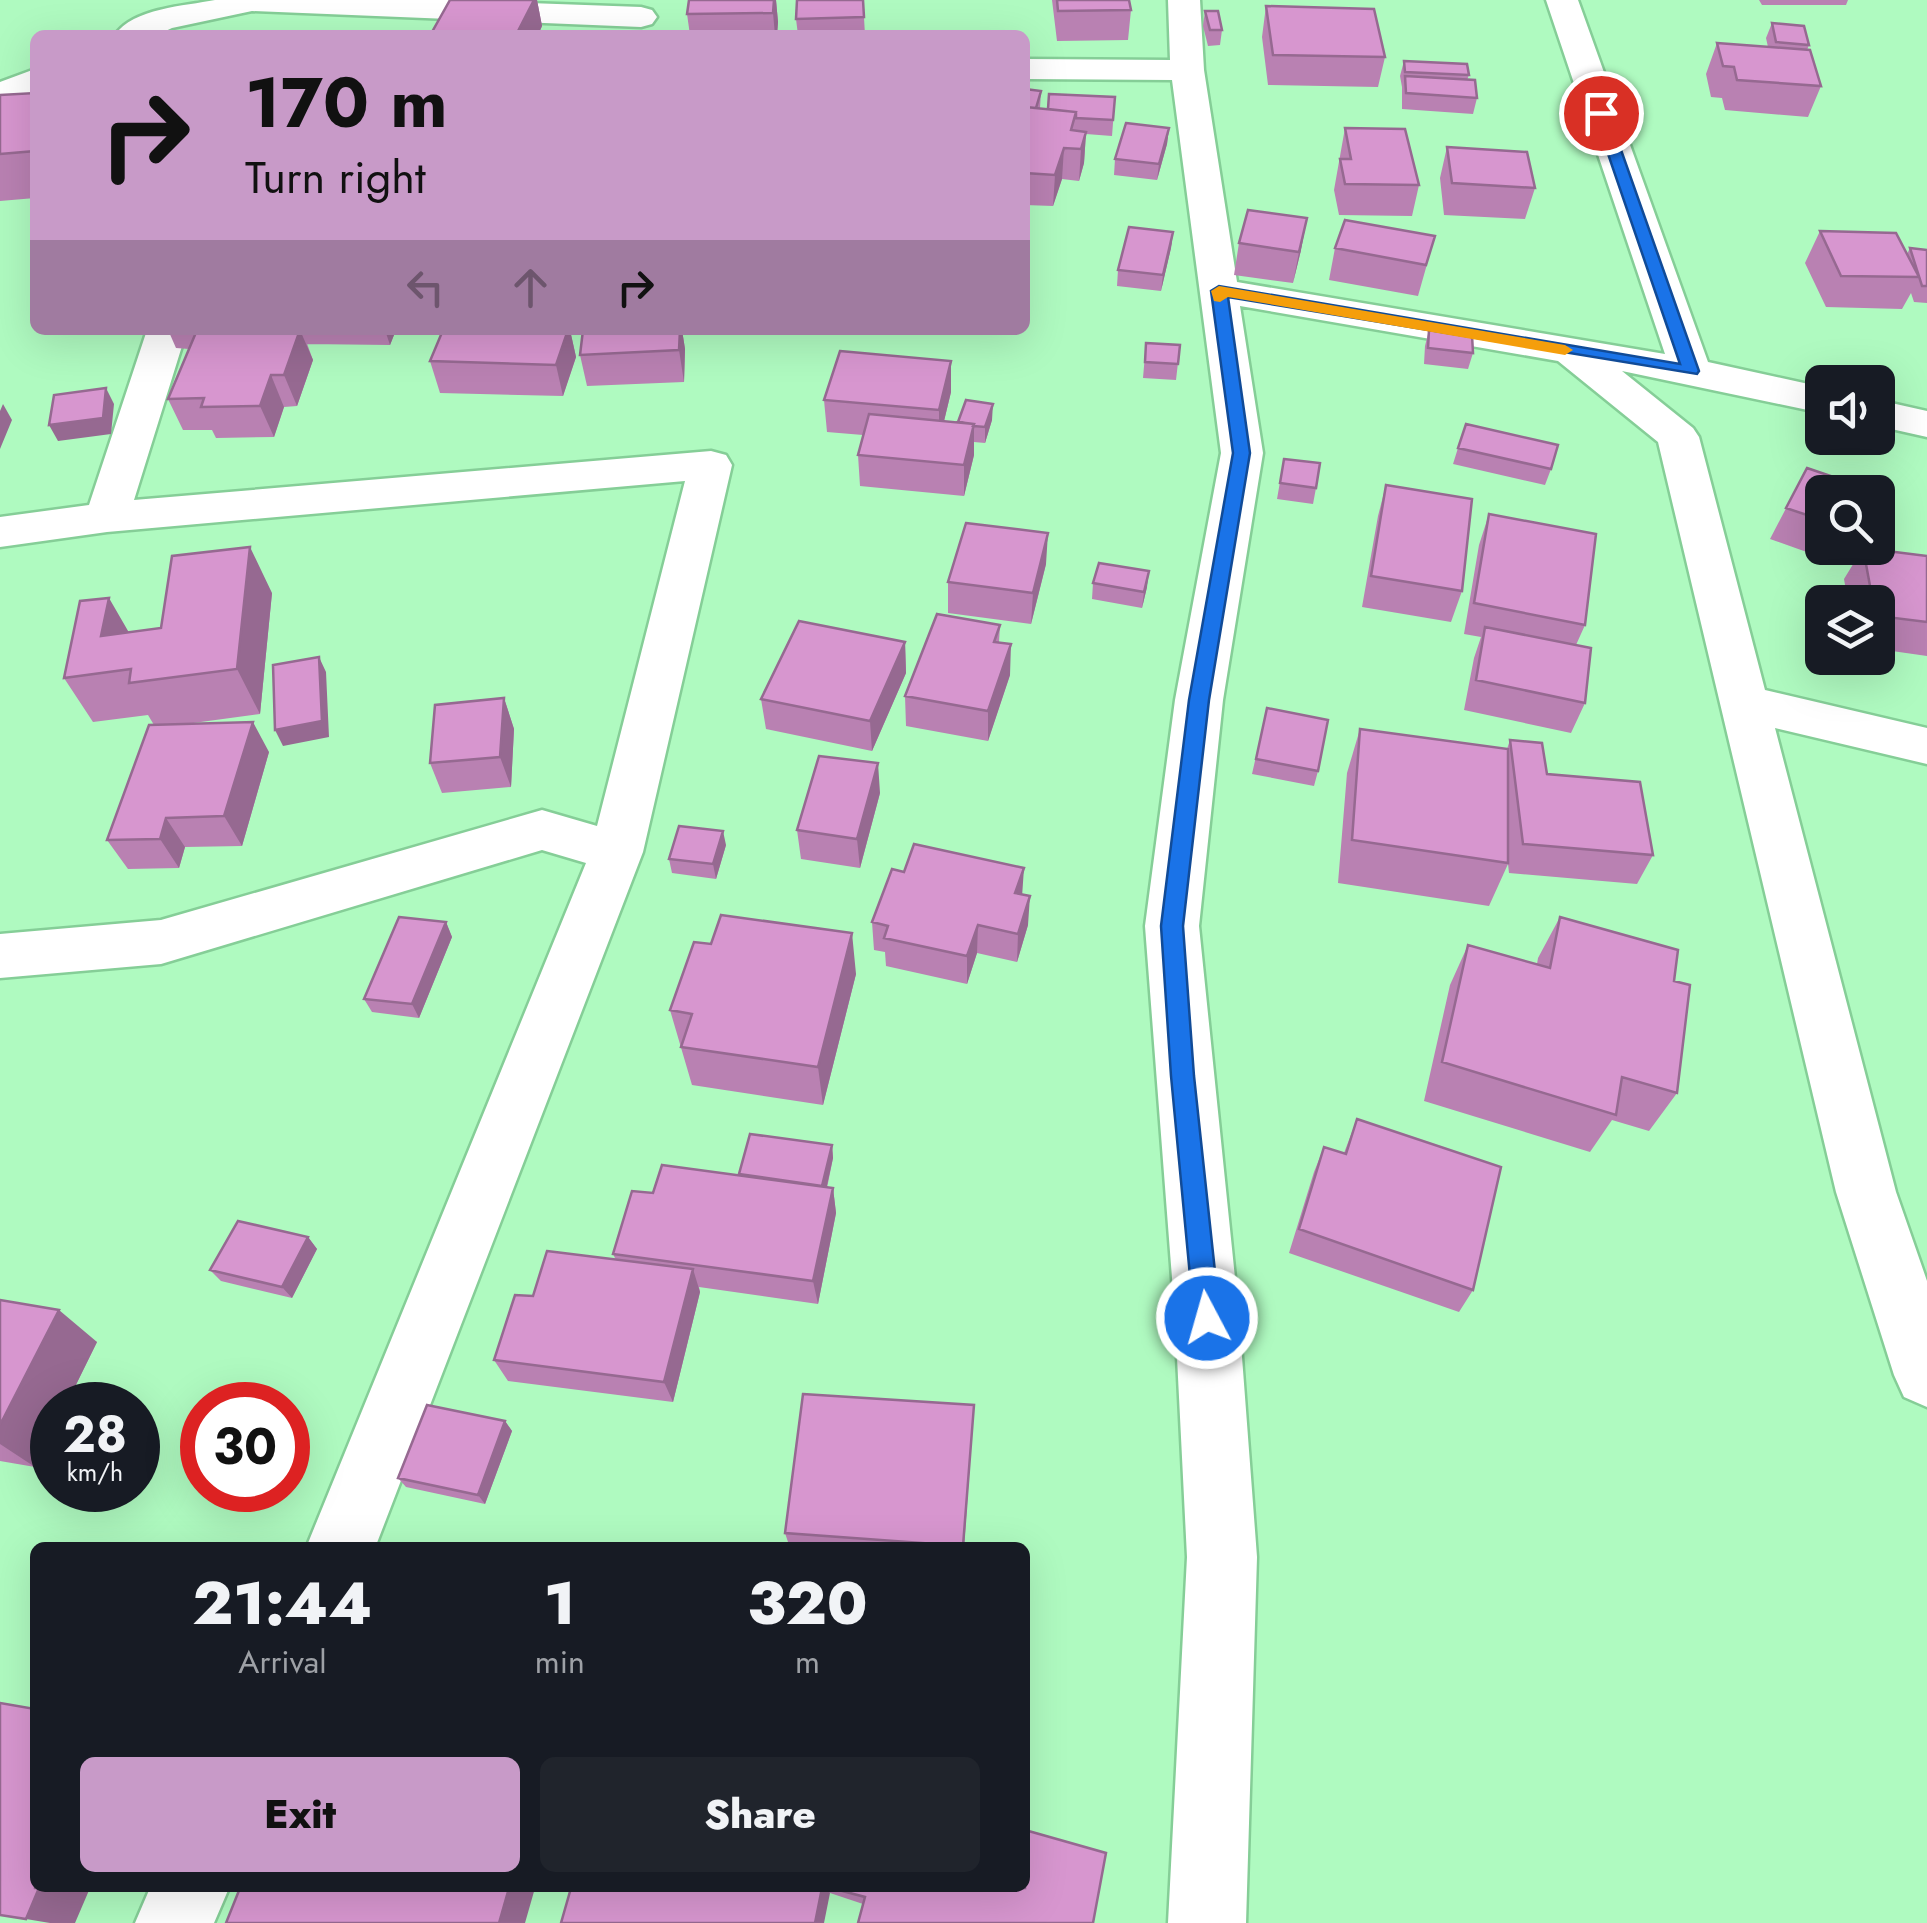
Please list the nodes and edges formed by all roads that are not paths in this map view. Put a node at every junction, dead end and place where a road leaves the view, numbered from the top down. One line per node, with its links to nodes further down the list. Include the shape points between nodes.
1 (1184, 0): 9 (street)
2 (1562, 0): 15 (street)
3 (252, 1): 4 (street); 6 (street)
4 (415, 10): 5 (street); 7 (street)
5 (641, 17)
6 (142, 30)
7 (398, 30)
8 (1030, 69): 9 (street)
9 (1187, 70): 12 (street)
10 (30, 80): 11 (street)
11 (0, 95)
12 (1219, 291): 14 (street); 29 (street, via 1242,453 1199,700 1172,926 1222,1557)
13 (165, 335): 19 (street)
14 (1571, 351): 15 (street); 21 (street, via 1678,437)
15 (1691, 371): 16 (street)
16 (1805, 396)
17 (1895, 417): 18 (street)
18 (1927, 424)
19 (107, 517): 20 (street); 23 (street, via 711,465)
20 (0, 532)
21 (1744, 703): 22 (street); 25 (street, via 1866,1192)
22 (1927, 746)
23 (618, 852): 24 (street, via 542,830 162,942); 26 (street)
24 (0, 956)
25 (1927, 1375)
26 (342, 1542)
27 (188, 1892): 28 (street)
28 (174, 1923)
29 (1206, 1923)

